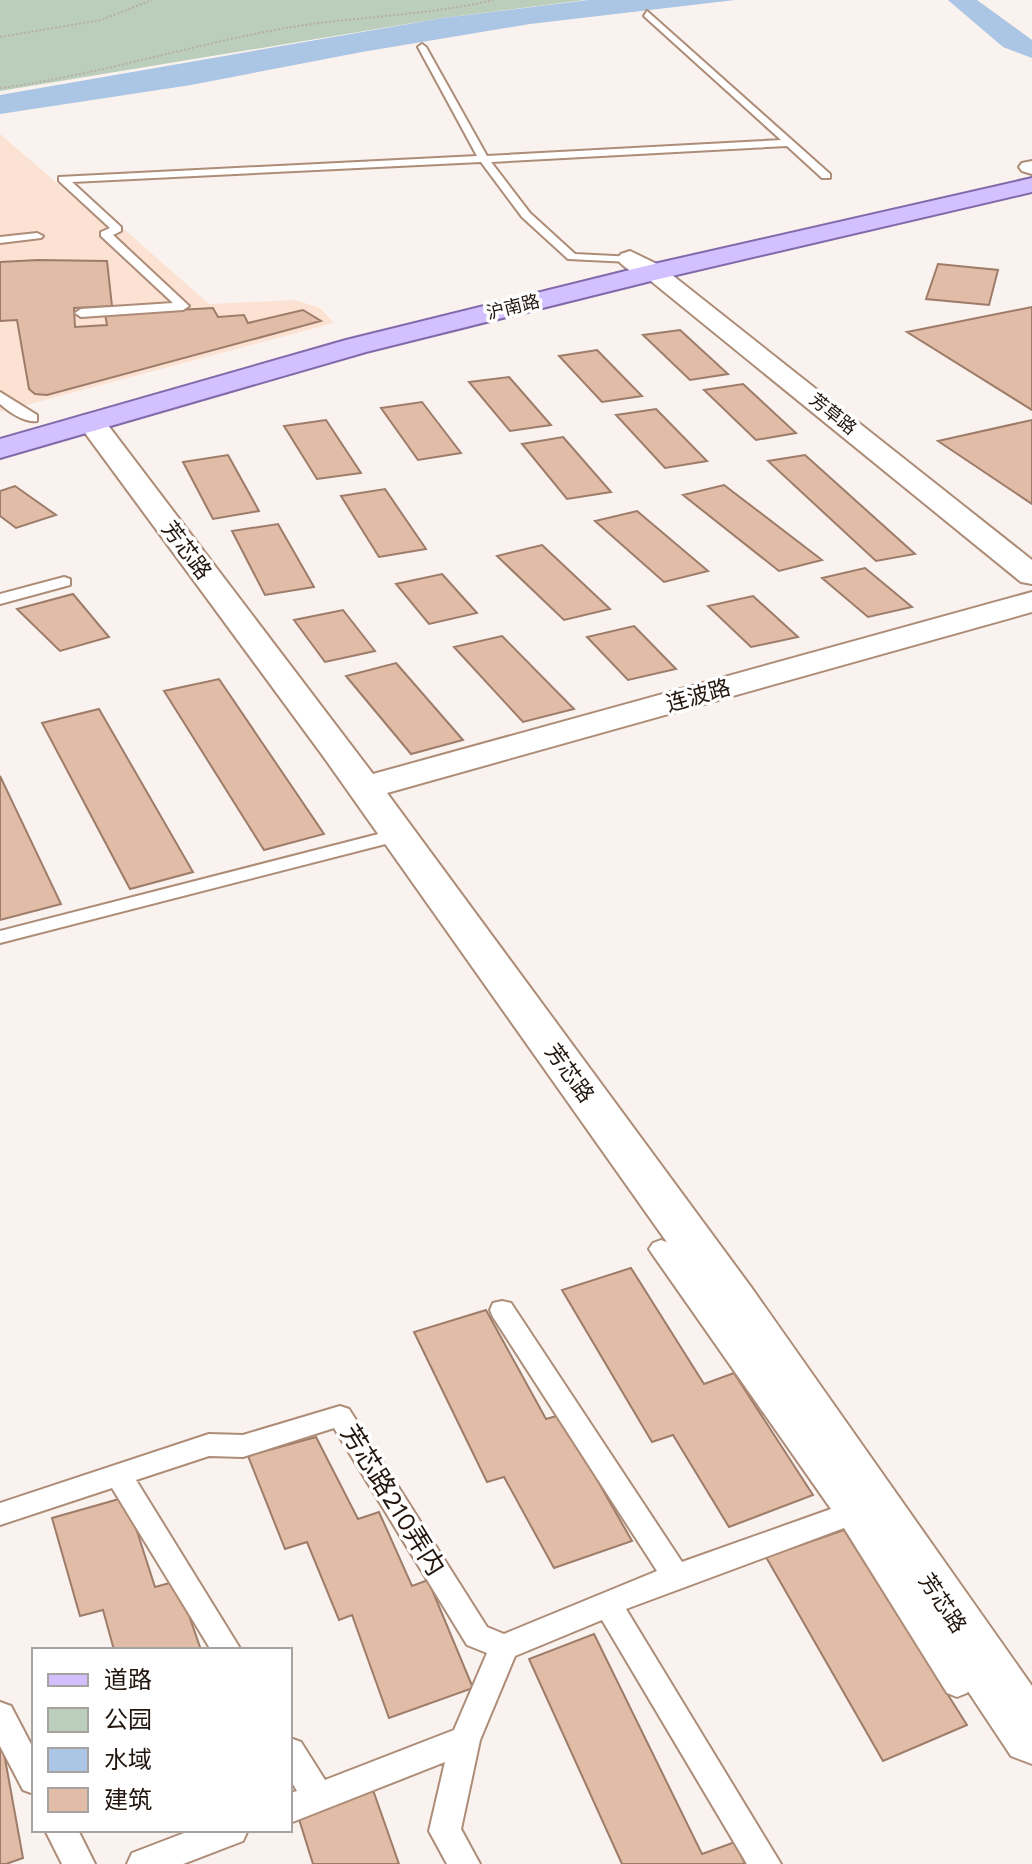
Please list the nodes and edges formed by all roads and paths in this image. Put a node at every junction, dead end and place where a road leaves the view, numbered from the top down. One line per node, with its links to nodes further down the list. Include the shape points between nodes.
1 (152, 0): 4 (path, via 85,22)
2 (493, 0): 6 (path, via 275,30 93,73)
3 (647, 14): 7 (lane)
4 (0, 37)
5 (422, 47): 8 (lane)
6 (0, 88)
7 (790, 143): 8 (lane); 10 (lane)
8 (484, 159): 13 (lane, via 526,215 572,257); 14 (lane, via 63,179 117,229 105,234 183,306)
9 (1031, 172): 13 (main road, 沪南路)
10 (826, 176)
11 (37, 236): 12 (lane)
12 (0, 240)
13 (642, 266): 16 (main road, 沪南路); 17 (main road, 沪南路); 20 (street, 芳草路)
14 (81, 313)
15 (0, 396): 16 (lane)
16 (32, 418): 18 (main road, 沪南路)
17 (91, 422): 19 (main road, 沪南路); 24 (street, 芳芯路)
18 (0, 427)
19 (0, 449)
20 (1032, 575)
21 (64, 582): 22 (lane)
22 (0, 599)
23 (1032, 602): 24 (street, 连波路)
24 (364, 788): 25 (street, 芳芯路)
25 (398, 835): 26 (lane); 30 (street, 芳芯路, via 734,1300)
26 (0, 937)
27 (661, 1249): 30 (lane)
28 (502, 1310): 32 (lane)
29 (118, 1475): 31 (lane, 芳芯路210弄内); 34 (lane, 芳芯路210弄内, via 209,1445 243,1446 340,1416 477,1636); 35 (lane)
30 (863, 1510): 32 (lane); 36 (lane); 38 (street, 芳芯路)
31 (0, 1514)
32 (676, 1576): 33 (lane)
33 (607, 1603): 34 (lane); 49 (lane)
34 (504, 1647): 39 (lane)
35 (226, 1648)
36 (957, 1684)
37 (0, 1716): 41 (lane)
38 (1032, 1736)
39 (465, 1740): 42 (lane); 48 (lane, via 445,1831)
40 (292, 1759): 42 (lane)
41 (32, 1776)
42 (304, 1803)
43 (62, 1832): 46 (lane)
44 (228, 1832): 45 (lane)
45 (179, 1858): 47 (lane)
46 (79, 1864)
47 (143, 1864)
48 (464, 1864)
49 (765, 1864)

